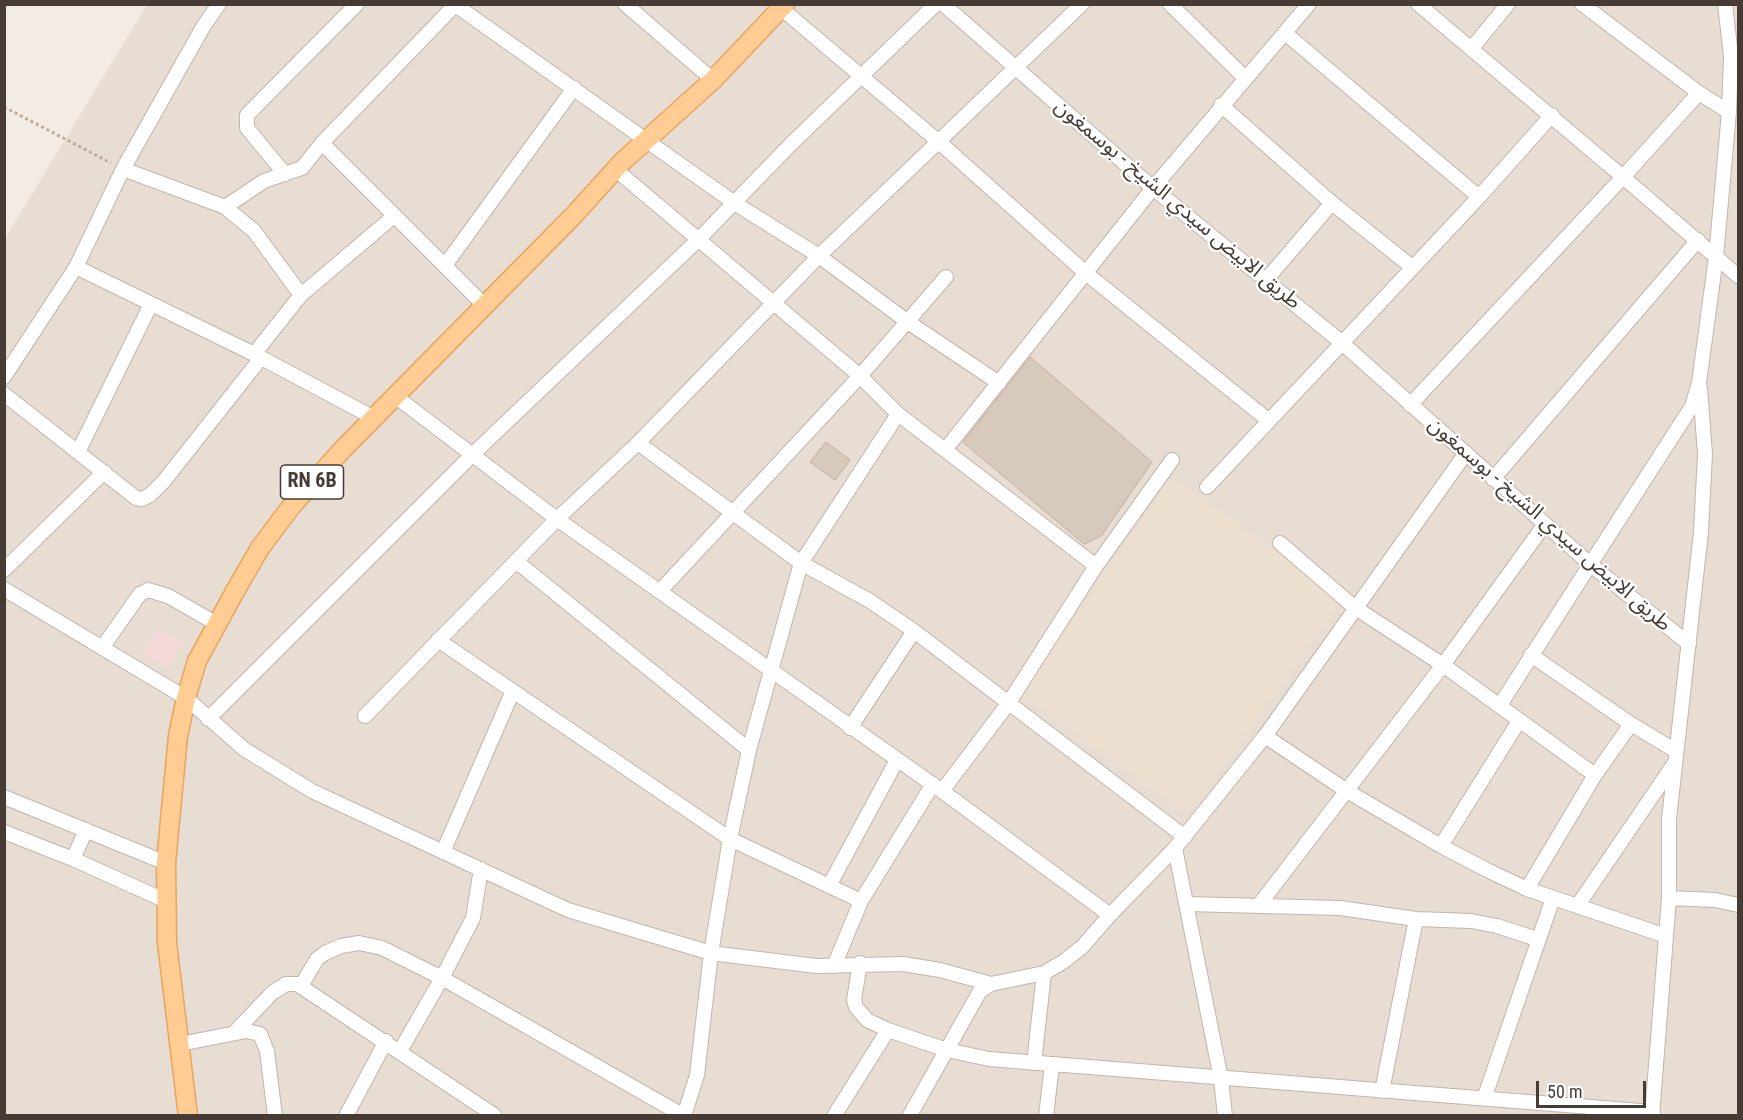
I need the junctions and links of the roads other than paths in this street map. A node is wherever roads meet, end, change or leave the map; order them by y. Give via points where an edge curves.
1 (219, 4) edge
2 (357, 4) edge
3 (625, 4) edge
4 (936, 4) edge
5 (943, 4) edge
6 (1082, 4) edge
7 (1170, 4) edge
8 (1309, 4) edge
9 (1418, 4) edge
10 (1508, 4) edge
11 (1582, 4) edge
12 (1725, 4) edge
13 (455, 5) edge
14 (781, 6) edge
15 (1285, 33) junction
16 (1472, 48) junction
17 (1018, 68) junction
18 (861, 76) junction
19 (1245, 78) junction
20 (713, 80) junction
21 (574, 88) junction
22 (1699, 93) junction
23 (1221, 105) junction
24 (1729, 112) junction
25 (1552, 115) junction
26 (646, 138) junction
27 (939, 142) junction
28 (322, 143) junction
29 (615, 169) junction
30 (123, 170) junction
31 (285, 174) junction
32 (1623, 177) junction
33 (1153, 188) junction
34 (1479, 197) junction
35 (1332, 202) junction
36 (736, 204) junction
37 (225, 207) junction
38 (394, 216) junction
39 (699, 239) junction
40 (1698, 240) junction
41 (819, 256) junction
42 (1716, 257) junction
43 (446, 264) junction
44 (76, 267) junction
45 (1412, 267) junction
46 (1087, 274) junction
47 (1738, 276) edge
48 (946, 277) dead end
49 (1265, 281) junction
50 (302, 295) junction
51 (773, 303) junction
52 (151, 304) junction
53 (484, 305) junction
54 (908, 322) junction
55 (1341, 342) junction
56 (257, 356) junction
57 (860, 376) junction
58 (4, 377) edge
59 (999, 383) junction
60 (1699, 383) junction
61 (4, 394) edge
62 (395, 396) junction
63 (1410, 405) junction
64 (898, 414) junction
65 (374, 418) junction
66 (1268, 420) junction
67 (638, 443) junction
68 (945, 450) junction
69 (78, 452) junction
70 (1466, 453) junction
71 (472, 455) junction
72 (1172, 460) dead end
73 (104, 472) junction
74 (1493, 479) junction
75 (1207, 487) dead end
76 (735, 512) junction
77 (557, 519) junction
78 (1545, 524) junction
79 (1280, 543) dead end
80 (517, 562) junction
81 (801, 563) junction
82 (1591, 565) junction
83 (1096, 566) junction
84 (4, 570) edge
85 (4, 589) edge
86 (660, 591) junction
87 (1354, 607) junction
88 (217, 624) junction
89 (914, 631) junction
90 (438, 640) junction
91 (1689, 644) junction
92 (102, 648) junction
93 (1531, 656) junction
94 (1443, 665) junction
95 (770, 670) junction
96 (512, 693) junction
97 (186, 698) junction
98 (1008, 704) junction
99 (1500, 705) junction
100 (364, 716) dead end
101 (208, 719) junction
102 (1519, 721) junction
103 (1631, 724) junction
104 (850, 728) junction
105 (1264, 736) junction
106 (749, 750) junction
107 (1676, 757) junction
108 (897, 760) junction
109 (1595, 775) junction
110 (938, 788) junction
111 (4, 789) edge
112 (1347, 790) junction
113 (10, 800) edge
114 (86, 830) junction
115 (4, 832) edge
116 (1185, 837) junction
117 (730, 839) junction
118 (1441, 846) junction
119 (1175, 849) junction
120 (443, 852) junction
121 (73, 859) junction
122 (166, 862) junction
123 (481, 870) junction
124 (828, 886) junction
125 (1527, 889) junction
126 (1553, 898) junction
127 (1669, 898) junction
128 (164, 900) junction
129 (861, 901) junction
130 (1186, 904) junction
131 (1259, 905) junction
132 (1578, 905) junction
133 (1738, 905) edge
134 (1110, 915) junction
135 (1416, 919) junction
136 (1666, 936) junction
137 (1537, 939) junction
138 (711, 953) junction
139 (860, 963) junction
140 (834, 966) junction
141 (1044, 973) junction
142 (442, 978) junction
143 (991, 984) junction
144 (301, 986) junction
145 (888, 1030) junction
146 (234, 1033) junction
147 (386, 1041) junction
148 (180, 1044) junction
149 (947, 1050) junction
150 (400, 1051) junction
151 (1034, 1063) junction
152 (1052, 1065) junction
153 (1221, 1079) junction
154 (1382, 1091) junction
155 (1484, 1099) junction
156 (1653, 1114) edge
157 (494, 1115) edge
158 (684, 1115) edge
159 (188, 1116) edge
160 (275, 1116) edge
161 (346, 1116) edge
162 (834, 1116) edge
163 (910, 1116) edge
164 (1046, 1116) edge
165 (1225, 1116) edge

1 - 30 street
2 - 31 street via 247,115 247,128
3 - 20 street
4 - 18 street
5 - 17 street, طريق الابيض سيدي الشيخ - بوسمغون
6 - 17 street
7 - 19 street
8 - 15 street
9 - 16 street
10 - 16 street
11 - 22 street
12 - 24 street via 1731,56
13 - 21 street
13 - 28 street
14 - 18 street
14 - 20 main road, RN 6B
15 - 19 street
15 - 34 street
16 - 25 street
17 - 27 street
17 - 33 street, طريق الابيض سيدي الشيخ - بوسمغون
18 - 27 street
18 - 36 street
19 - 23 street
20 - 26 main road, RN 6B
21 - 26 street
21 - 43 street
22 - 24 street
22 - 32 street, طريق الابيض سيدي الشيخ - بوسمغون
23 - 33 street
23 - 35 street
24 - 42 street
25 - 32 street
25 - 34 street
26 - 29 main road, RN 6B
26 - 36 street
27 - 41 street
27 - 46 street
28 - 31 street via 302,168
28 - 38 street
29 - 39 street
29 - 53 main road, RN 6B
30 - 37 street
30 - 44 street
31 - 37 street via 252,187
32 - 40 street
32 - 63 street, طريق الابيض سيدي الشيخ - بوسمغون
33 - 46 street
33 - 49 street, طريق الابيض سيدي الشيخ - بوسمغون
34 - 45 street
35 - 45 street
35 - 49 street
36 - 39 street
36 - 41 street
37 - 50 street via 254,231
38 - 43 street
38 - 50 street
39 - 51 street
39 - 71 street
40 - 42 street
40 - 74 street
41 - 51 street
41 - 54 street
42 - 47 street
42 - 60 street
43 - 53 street
44 - 52 street
44 - 58 street
45 - 55 street
46 - 59 street
46 - 66 street
48 - 54 street
49 - 55 street, طريق الابيض سيدي الشيخ - بوسمغون
50 - 56 street
51 - 57 street
51 - 67 street
52 - 56 street
52 - 69 street
53 - 62 main road, RN 6B
54 - 57 street
54 - 59 street
55 - 63 street, طريق الابيض سيدي الشيخ - بوسمغون
55 - 66 street
56 - 65 street
56 - 73 street via 150,495 136,498
57 - 64 street
57 - 76 street
59 - 68 street
60 - 82 street via 1683,422
60 - 91 street via 1705,454
61 - 69 street
62 - 65 main road, RN 6B
62 - 71 street
63 - 70 street, طريق الابيض سيدي الشيخ - بوسمغون
64 - 68 street
64 - 81 street
65 - 88 main road, RN 6B via 284,516 260,548
66 - 75 street
67 - 76 street
67 - 77 street
68 - 83 street
69 - 73 street
70 - 74 street, طريق الابيض سيدي الشيخ - بوسمغون
70 - 87 street
71 - 77 street
71 - 101 street
72 - 83 street
73 - 84 street
74 - 78 street, طريق الابيض سيدي الشيخ - بوسمغون
76 - 81 street
76 - 86 street
77 - 80 street
77 - 86 street
78 - 82 street, طريق الابيض سيدي الشيخ - بوسمغون
78 - 94 street
79 - 87 street
80 - 90 street
80 - 106 street
81 - 89 street via 870,601
81 - 95 street
82 - 91 street, طريق الابيض سيدي الشيخ - بوسمغون
82 - 93 street
83 - 98 street
85 - 92 street
86 - 95 street
87 - 94 street
87 - 105 street
88 - 92 street via 168,596 148,590 140,594
88 - 97 main road, RN 6B via 197,661
89 - 98 street
89 - 104 street
90 - 96 street
90 - 100 street
91 - 107 street
92 - 97 street
93 - 99 street
93 - 103 street
94 - 99 street
94 - 112 street
95 - 104 street
95 - 106 street
96 - 117 street
96 - 120 street
97 - 101 street
97 - 122 main road, RN 6B via 178,736
98 - 110 street
98 - 116 street
99 - 102 street
101 - 120 street via 244,749 312,791
102 - 109 street
102 - 118 street
103 - 107 street
103 - 109 street
104 - 108 street
105 - 112 street
105 - 116 street
106 - 117 street
107 - 127 street via 1669,819
107 - 132 street
108 - 110 street
108 - 124 street
109 - 125 street
110 - 129 street
110 - 134 street
111 - 113 street
112 - 118 street
112 - 131 street
113 - 114 street
114 - 121 street
114 - 122 street
115 - 121 street
116 - 119 street
117 - 124 street
117 - 138 street
118 - 125 street
119 - 130 street
119 - 134 street
120 - 123 street
121 - 128 street
122 - 128 main road, RN 6B
123 - 138 street via 568,910
123 - 142 street via 473,918
124 - 129 street
125 - 126 street
126 - 132 street
126 - 137 street
127 - 133 street
127 - 136 street
128 - 148 main road, RN 6B
129 - 140 street
130 - 131 street
130 - 153 street
131 - 135 street via 1340,908
132 - 136 street
134 - 141 street via 1082,947
135 - 137 street via 1487,923
135 - 154 street
136 - 156 street
137 - 155 street
138 - 140 street
138 - 158 street via 697,1075
139 - 140 street
139 - 143 street via 920,966
139 - 145 street via 856,1007 867,1020
141 - 143 street
141 - 151 street
142 - 144 street via 382,948 359,943 321,956
142 - 150 street
142 - 158 street
143 - 149 street via 977,995
144 - 146 street via 290,983 276,989
144 - 147 street
145 - 149 street
145 - 162 street
146 - 148 street
146 - 160 street via 252,1031 262,1037
147 - 150 street
147 - 161 street
148 - 159 main road, RN 6B
149 - 151 street
149 - 163 street
150 - 157 street
151 - 152 street
152 - 153 street
152 - 164 street
153 - 154 street
153 - 165 street
154 - 155 street
155 - 156 street

